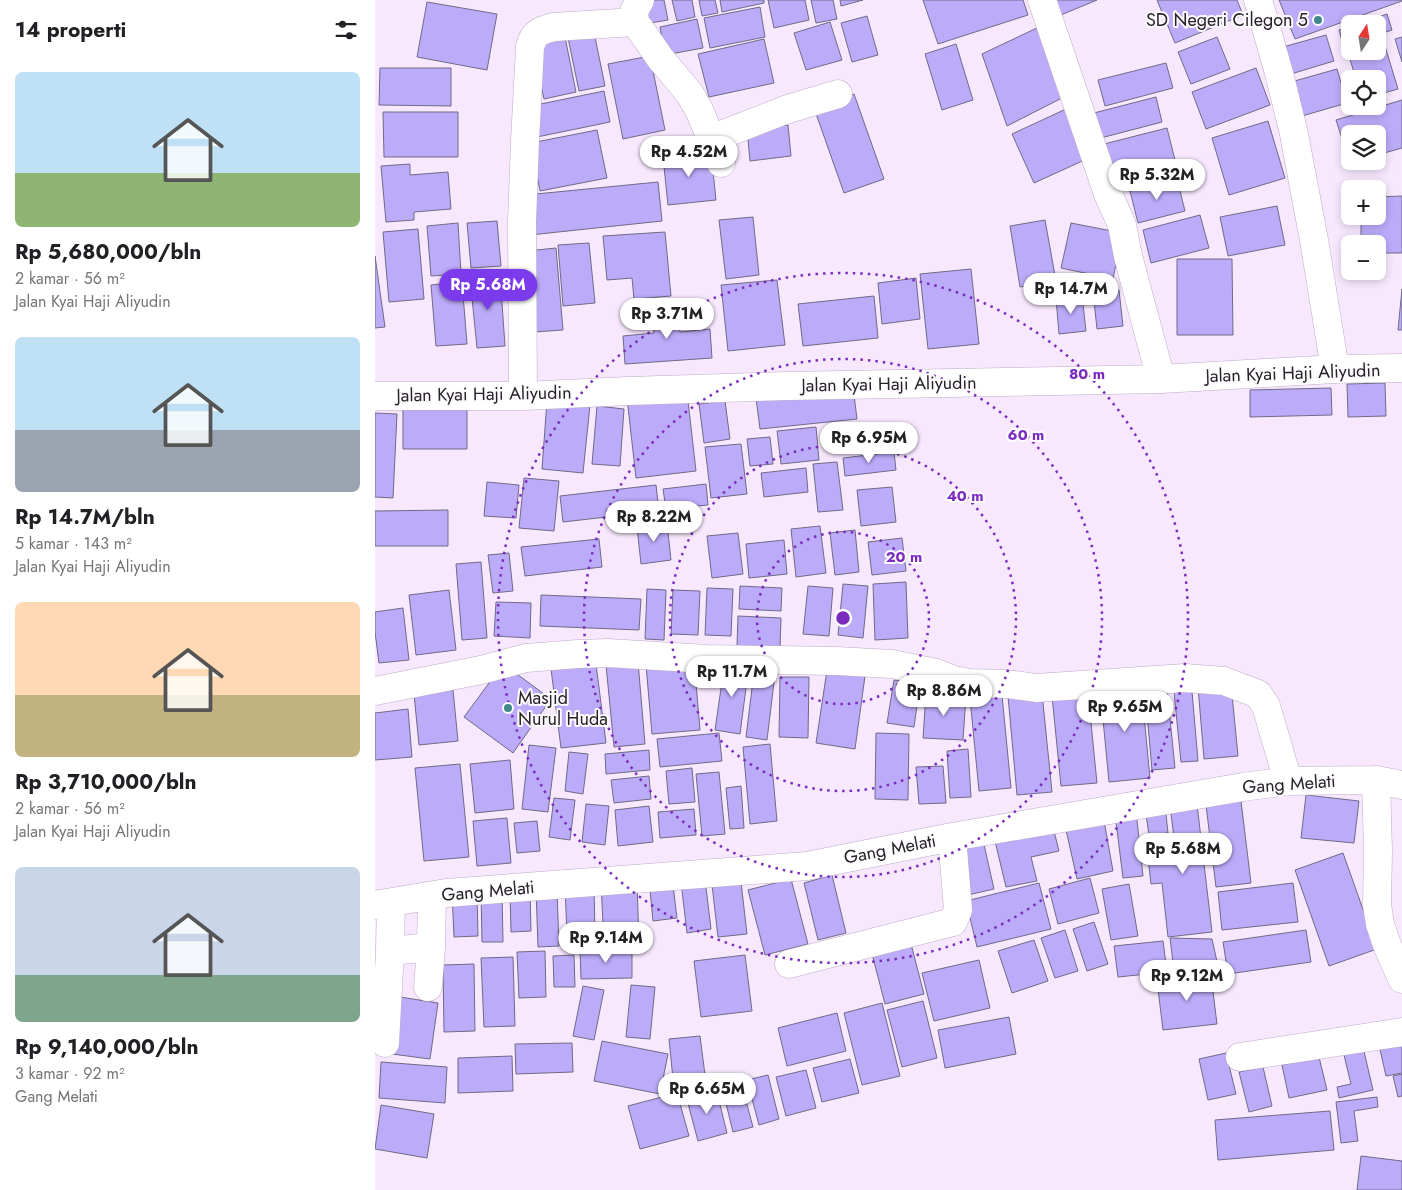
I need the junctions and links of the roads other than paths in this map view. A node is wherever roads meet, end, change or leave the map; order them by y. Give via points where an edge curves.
1 (1042, 0) edge
2 (1258, 0) edge
3 (638, 11) edge
4 (839, 94) dead end
5 (1402, 368) edge
6 (1335, 369) junction
7 (1161, 379) junction
8 (375, 396) edge
9 (523, 396) junction
10 (375, 691) edge
11 (1288, 781) junction
12 (1389, 783) edge
13 (952, 837) junction
14 (432, 896) junction
15 (383, 904) edge
16 (431, 947) junction
17 (391, 951) junction
18 (789, 964) dead end
19 (1402, 979) edge
20 (428, 987) dead end
21 (1402, 1032) edge
22 (385, 1043) dead end
23 (1240, 1057) dead end

1 - 7 street via 1108,194 1122,225
2 - 6 street via 1294,134
3 - 4 street via 660,58 690,94 716,151 785,110
3 - 9 street via 544,29 531,39 523,204
5 - 6 street, Jalan Kyai Haji Aliyudin
6 - 7 street, Jalan Kyai Haji Aliyudin
7 - 9 street, Jalan Kyai Haji Aliyudin
8 - 9 street, Jalan Kyai Haji Aliyudin
10 - 11 street via 526,658 608,653 892,664 969,683 1036,688 1185,678 1224,681 1258,694 1266,706
11 - 12 street, Gang Melati
11 - 13 street, Gang Melati
12 - 19 street via 1378,852 1377,906 1387,945
13 - 14 street, Gang Melati via 807,866
13 - 18 street via 958,910 953,922
14 - 15 street, Gang Melati
14 - 16 street
15 - 17 street
16 - 17 street
16 - 20 street
17 - 22 street
21 - 23 street

